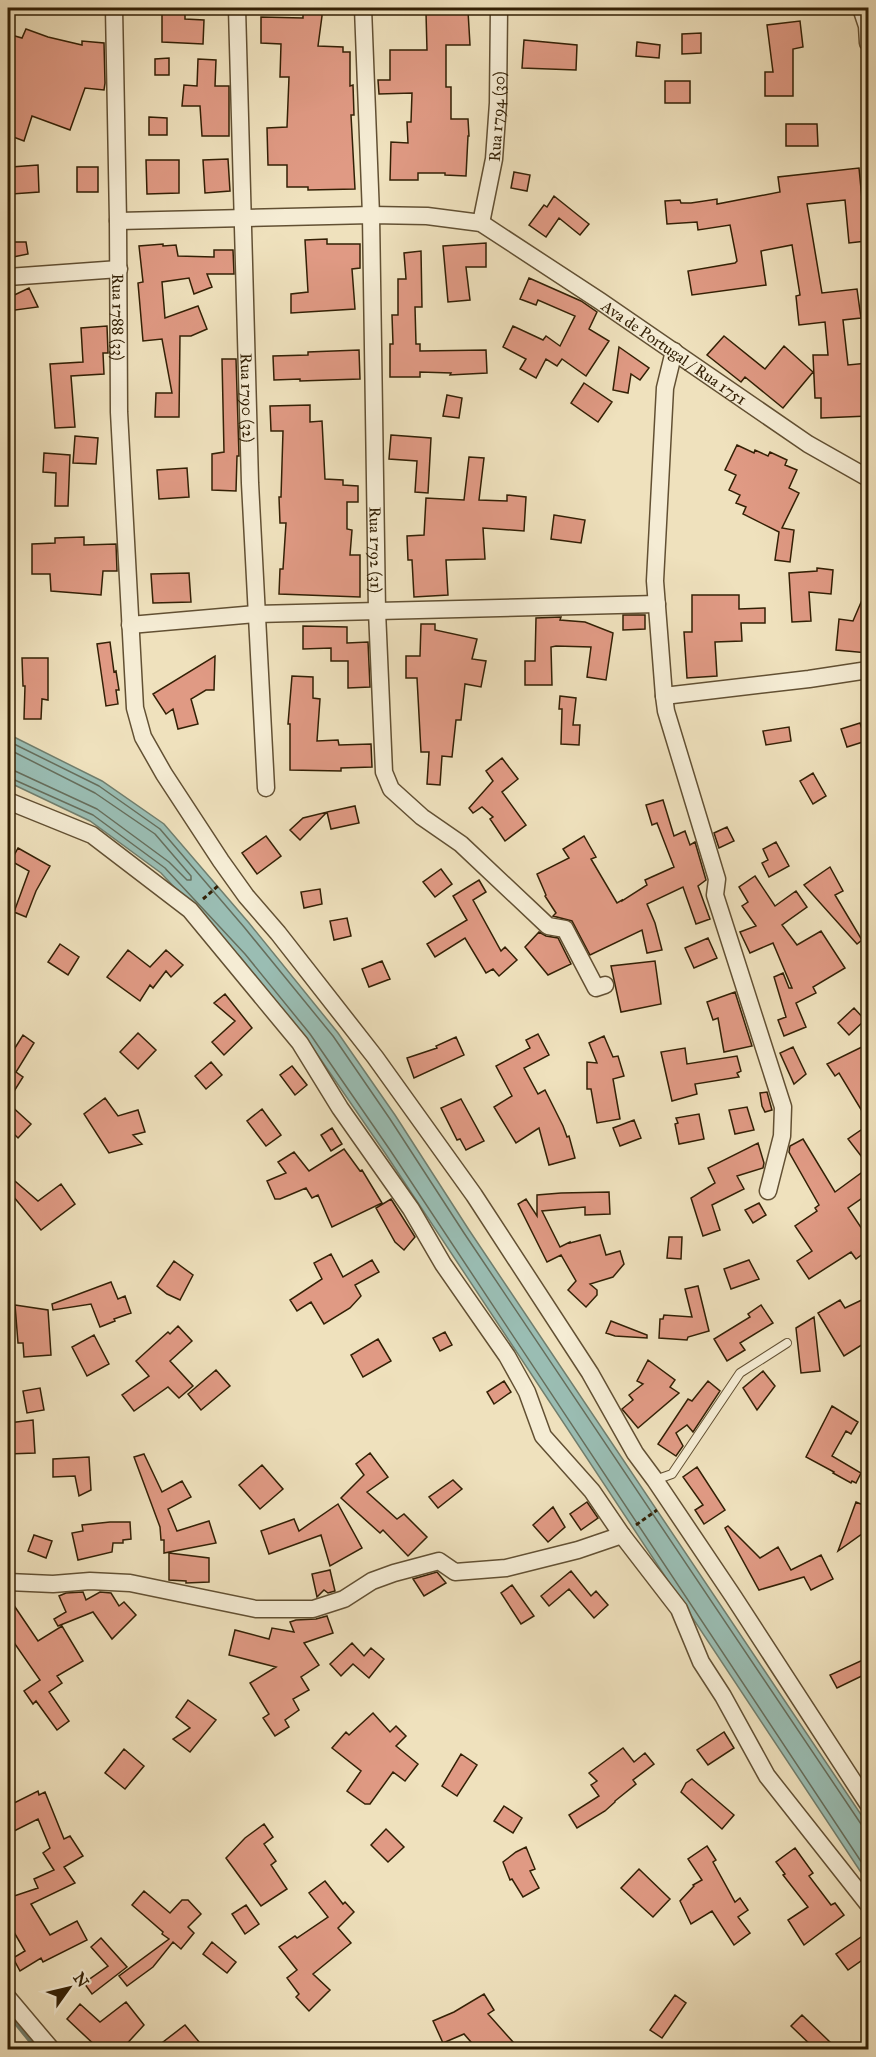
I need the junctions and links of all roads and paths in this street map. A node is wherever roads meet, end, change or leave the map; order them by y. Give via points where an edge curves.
1 (114, 8) edge
2 (237, 8) edge
3 (363, 8) edge
4 (499, 8) edge
5 (861, 8) edge
6 (868, 43) edge
7 (371, 215) junction
8 (242, 217) junction
9 (118, 221) junction
10 (481, 223) junction
11 (119, 269) junction
12 (8, 277) edge
13 (674, 351) junction
14 (868, 478) edge
15 (657, 604) junction
16 (377, 611) junction
17 (256, 614) junction
18 (130, 625) junction
19 (868, 670) edge
20 (664, 696) junction
21 (266, 788) dead end
22 (8, 801) edge
23 (231, 875) junction
24 (190, 910) junction
25 (605, 985) dead end
26 (768, 1191) dead end
27 (787, 1343) dead end
28 (655, 1480) junction
29 (668, 1502) junction
30 (622, 1535) junction
31 (8, 1582) edge
32 (868, 1804) edge
33 (868, 1904) edge
34 (8, 1998) edge
35 (51, 2049) edge

1 - 9 street, Rua 1788 (33)
2 - 8 street, Rua 1790 (32)
3 - 7 street, Rua 1792 (31)
4 - 10 street, Rua 1794 (30) via 494,159
5 - 6 street
7 - 8 street
7 - 10 street via 427,216
7 - 16 street, Rua 1792 (31)
8 - 9 street
8 - 17 street, Rua 1790 (32)
9 - 11 street, Rua 1788 (33)
10 - 13 street, Ava de Portugal / Rua 1751
11 - 12 street
11 - 18 street, Rua 1788 (33) via 119,412
13 - 14 street, Ava de Portugal / Rua 1751 via 808,444
13 - 15 street via 665,388
15 - 16 street
15 - 20 street
16 - 17 street
16 - 25 street, Rua 1792 (31) via 384,772 391,789 461,844 548,926 564,929 596,988
17 - 18 street
17 - 21 street, Rua 1790 (32)
18 - 23 street, Rua 1788 (33) via 135,708 143,737
19 - 20 street
20 - 26 street via 717,879 715,895 783,1107 782,1136
22 - 24 street via 92,835
23 - 24 path
23 - 28 street, Rua 1788 (33) via 375,1057 474,1196
24 - 30 street via 300,1043 507,1356 527,1392 543,1436 592,1491
27 - 28 lane via 740,1373 672,1474
28 - 29 street, Rua 1788 (33)
29 - 30 path
29 - 32 street, Rua 1788 (33)
30 - 31 street via 506,1568 455,1572 439,1561 372,1581 344,1599 313,1609 256,1609 130,1582
30 - 33 street via 679,1609 701,1662 767,1776
34 - 35 street

